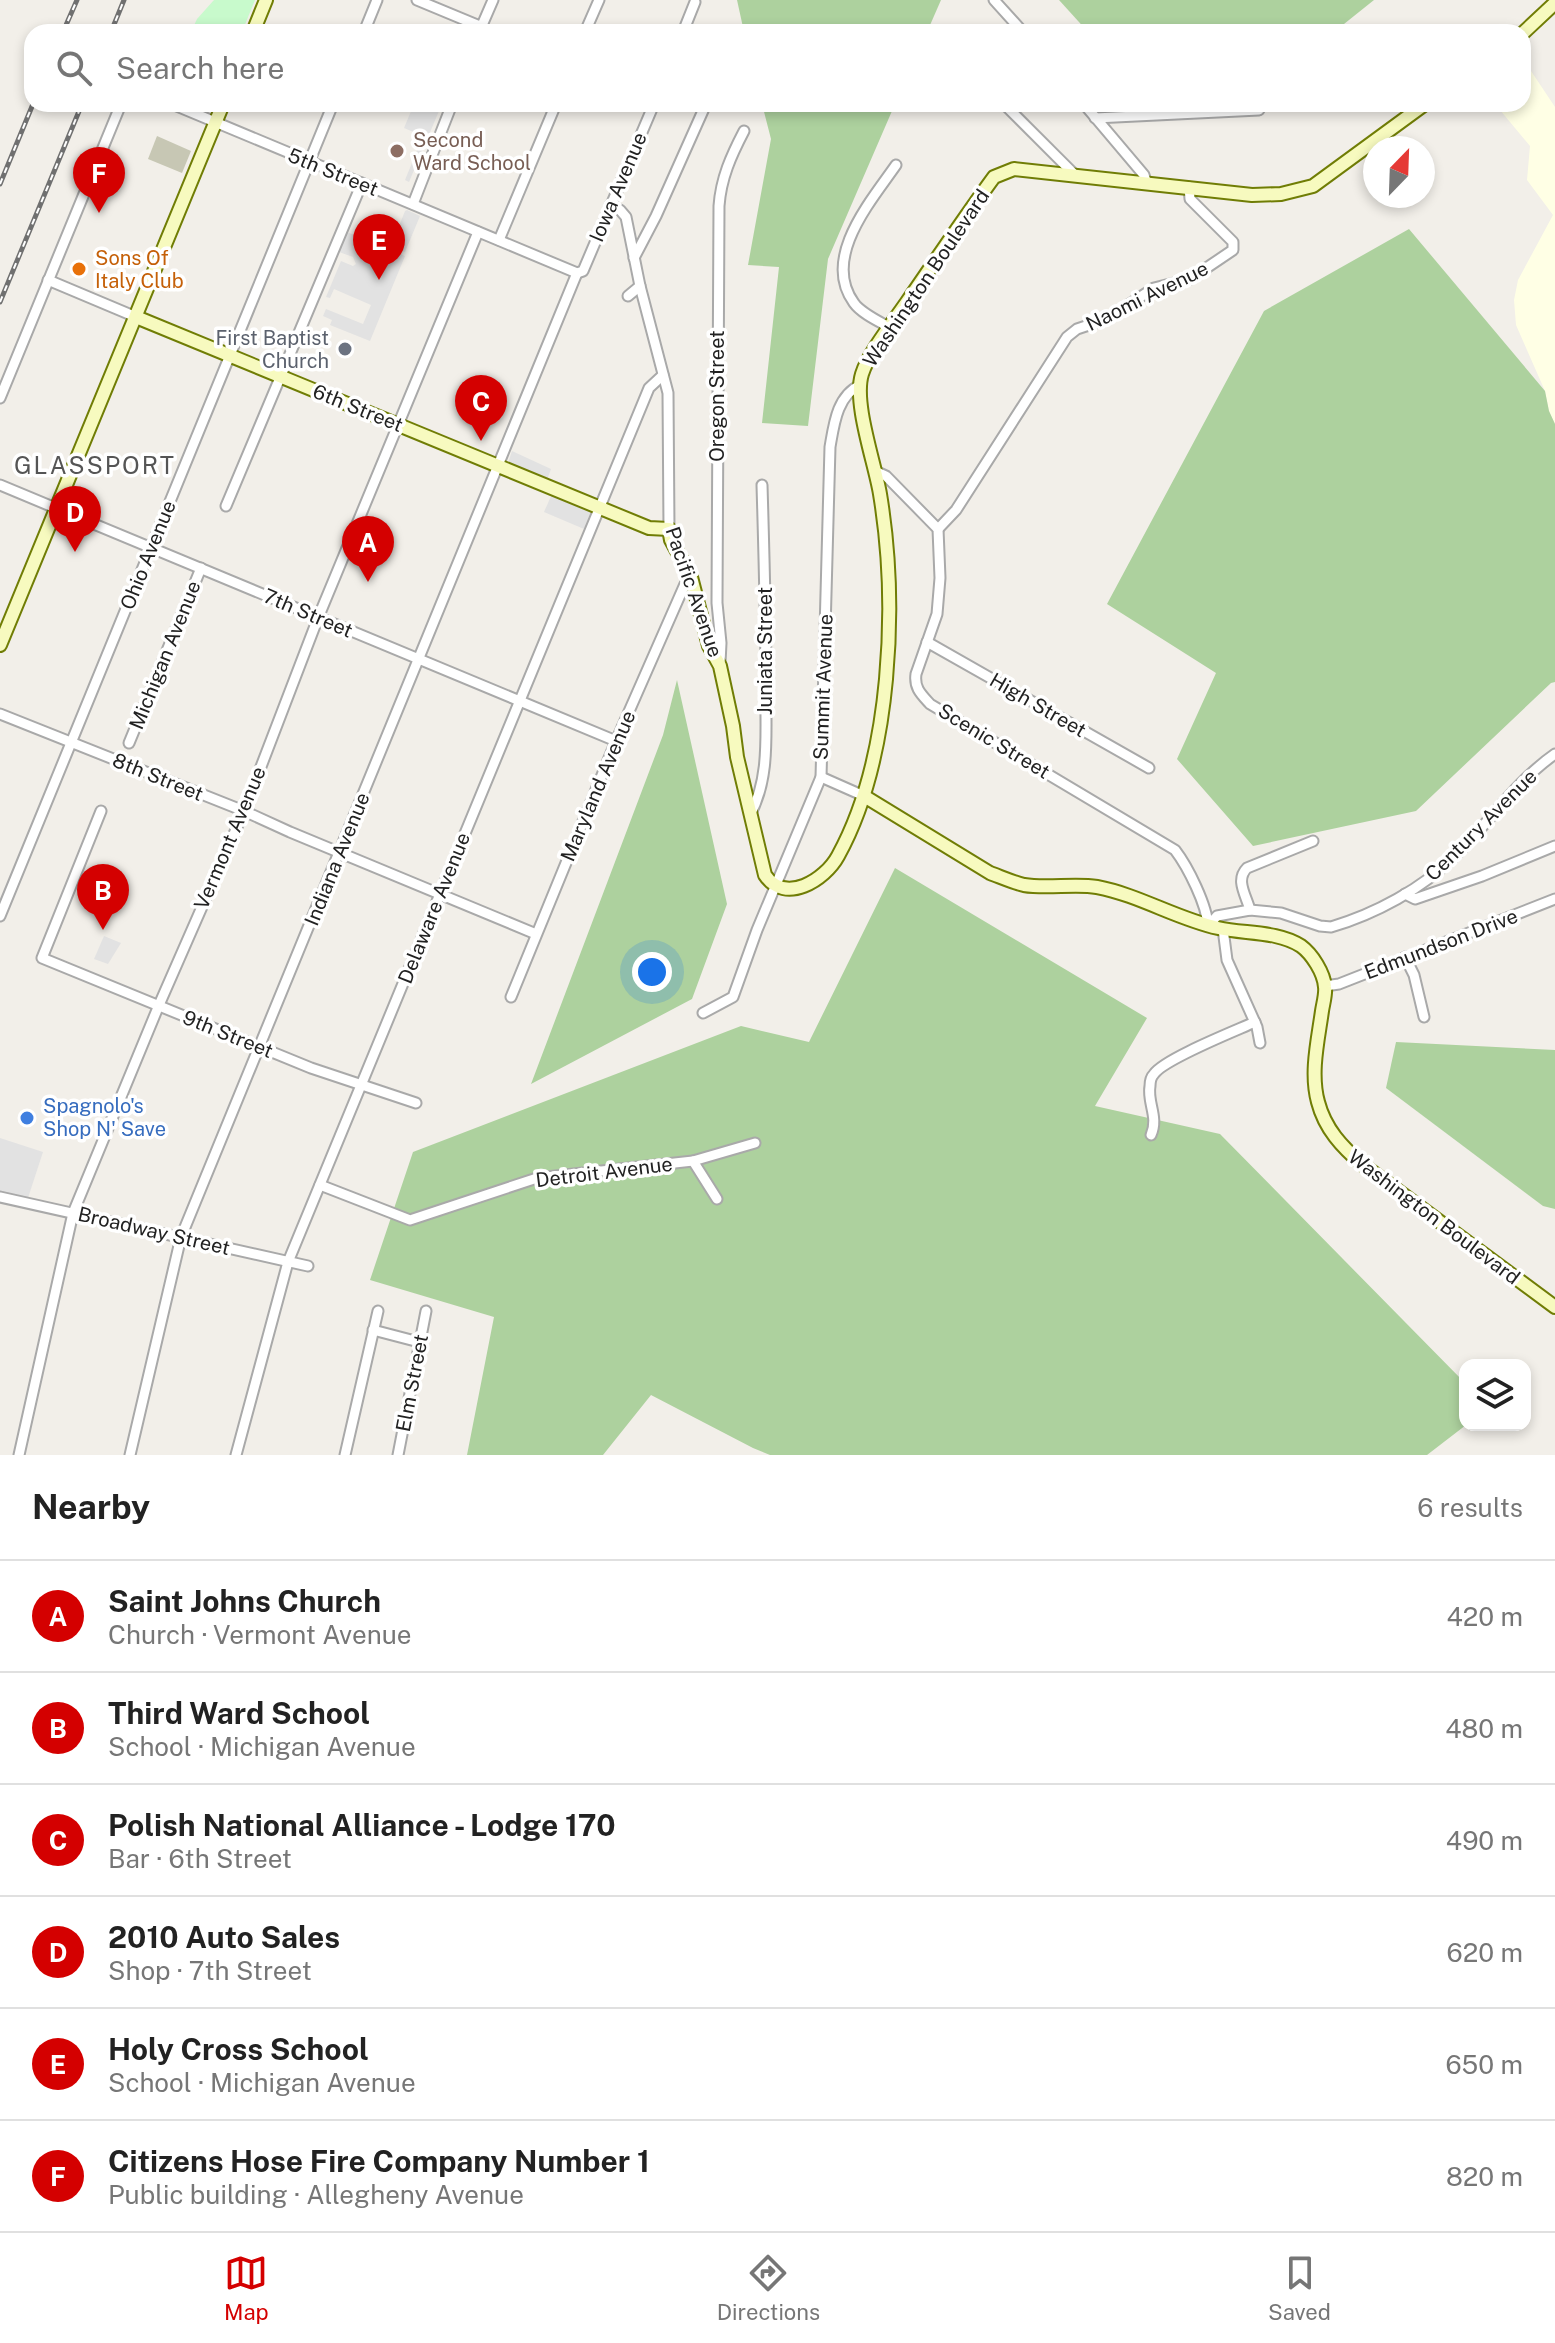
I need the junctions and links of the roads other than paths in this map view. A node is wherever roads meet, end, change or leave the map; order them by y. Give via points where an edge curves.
1 (266, 0) edge
2 (377, 0) edge
3 (417, 0) edge
4 (493, 0) edge
5 (599, 0) edge
6 (994, 0) edge
7 (695, 2) edge
8 (1555, 5) edge
9 (256, 24) edge
10 (367, 24) edge
11 (470, 24) edge
12 (483, 24) edge
13 (588, 24) edge
14 (686, 24) edge
15 (1016, 24) edge
16 (1531, 26) edge
17 (118, 112) edge
18 (192, 112) edge
19 (220, 112) edge
20 (330, 112) edge
21 (449, 112) edge
22 (553, 112) edge
23 (651, 112) edge
24 (702, 112) edge
25 (1012, 112) edge
26 (1090, 112) edge
27 (1218, 112) edge
28 (1414, 112) edge
29 (1095, 118) junction
30 (216, 122) junction
31 (744, 131) dead end
32 (309, 162) junction
33 (896, 165) dead end
34 (1074, 174) junction
35 (362, 183) junction
36 (1147, 184) junction
37 (1189, 187) junction
38 (413, 204) junction
39 (610, 205) junction
40 (478, 232) junction
41 (499, 240) junction
42 (634, 258) junction
43 (580, 272) junction
44 (48, 280) junction
45 (640, 286) junction
46 (628, 296) dead end
47 (136, 317) junction
48 (889, 327) junction
49 (231, 356) junction
50 (663, 375) junction
51 (281, 377) junction
52 (860, 385) junction
53 (0, 398) edge
54 (400, 424) junction
55 (498, 466) junction
56 (875, 471) junction
57 (0, 485) edge
58 (762, 485) dead end
59 (226, 506) dead end
60 (598, 507) junction
61 (55, 508) junction
62 (669, 529) junction
63 (938, 529) junction
64 (151, 548) junction
65 (201, 568) junction
66 (691, 577) junction
67 (318, 618) junction
68 (927, 642) junction
69 (0, 645) edge
70 (419, 660) junction
71 (720, 666) junction
72 (518, 701) junction
73 (0, 714) edge
74 (616, 741) junction
75 (71, 742) junction
76 (129, 743) dead end
77 (1555, 754) edge
78 (1149, 768) dead end
79 (821, 777) junction
80 (864, 796) junction
81 (101, 811) dead end
82 (244, 811) junction
83 (750, 815) junction
84 (1313, 841) dead end
85 (1555, 846) edge
86 (340, 853) junction
87 (777, 888) junction
88 (440, 894) junction
89 (1405, 894) junction
90 (1555, 899) edge
91 (1250, 910) junction
92 (0, 916) edge
93 (1208, 926) junction
94 (1223, 929) junction
95 (536, 934) junction
96 (1405, 957) junction
97 (1325, 986) junction
98 (511, 997) dead end
99 (159, 1005) junction
100 (703, 1013) dead end
101 (1424, 1017) dead end
102 (1255, 1022) junction
103 (1260, 1043) dead end
104 (260, 1046) junction
105 (359, 1086) junction
106 (416, 1103) dead end
107 (1151, 1135) dead end
108 (755, 1143) dead end
109 (693, 1161) junction
110 (320, 1185) junction
111 (0, 1197) edge
112 (717, 1199) dead end
113 (73, 1213) junction
114 (181, 1237) junction
115 (288, 1262) junction
116 (308, 1266) dead end
117 (1555, 1307) edge
118 (378, 1311) dead end
119 (426, 1311) dead end
120 (373, 1330) junction
121 (419, 1342) junction
122 (19, 1455) edge
123 (130, 1455) edge
124 (236, 1455) edge
125 (345, 1455) edge
126 (398, 1455) edge

1 - 9 street
2 - 10 street
3 - 11 street
4 - 12 street
5 - 13 street
6 - 15 street
7 - 14 street
8 - 16 street
17 - 44 street
18 - 30 street, 5th Street
19 - 30 street
20 - 32 street, Ohio Avenue
21 - 38 street
22 - 41 street
23 - 39 street, Iowa Avenue
24 - 42 street
25 - 34 street
26 - 29 street
27 - 29 street
28 - 37 street, Washington Boulevard via 1313,186 1252,195
29 - 36 street
30 - 32 street, 5th Street
30 - 47 street
31 - 71 street, Oregon Street via 726,169 719,206
32 - 35 street, 5th Street
32 - 49 street, Ohio Avenue
33 - 48 street via 855,226 842,262 855,306
34 - 36 street, Washington Boulevard
34 - 48 street, Washington Boulevard via 1014,169 994,177
35 - 38 street, 5th Street
35 - 51 street
36 - 37 street, Washington Boulevard
37 - 63 street, Naomi Avenue via 1190,199 1233,242 1233,250 1190,279 1154,288 1067,337 956,510
38 - 40 street, 5th Street
39 - 42 street, Pacific Avenue via 626,217
39 - 43 street, Iowa Avenue
40 - 41 street, 5th Street
40 - 54 street, Vermont Avenue
41 - 43 street, 5th Street
42 - 45 street, Pacific Avenue
43 - 55 street, Indiana Avenue
44 - 47 street, 6th Street
44 - 53 street
45 - 46 street
45 - 50 street, Pacific Avenue
47 - 49 street, 6th Street
47 - 61 street
48 - 52 street, Washington Boulevard
49 - 51 street, 6th Street
49 - 64 street, Ohio Avenue
50 - 60 street, Delaware Avenue via 649,388
50 - 62 street, Pacific Avenue via 668,393
51 - 54 street, 6th Street
51 - 59 street
52 - 56 street, Washington Boulevard
52 - 79 street, Summit Avenue via 843,400 830,447
54 - 55 street, 6th Street
54 - 67 street, Vermont Avenue
55 - 60 street, 6th Street
55 - 70 street, Indiana Avenue
56 - 63 street
56 - 80 street, Washington Boulevard via 887,557 887,664 883,714
57 - 61 street, 7th Street
58 - 83 street, Juniata Street via 766,735 762,780
60 - 62 street, 6th Street via 649,528
60 - 72 street, Delaware Avenue
61 - 64 street, 7th Street
61 - 69 street
62 - 66 street, Pacific Avenue
63 - 68 street, Scenic Street via 937,614
64 - 65 street, 7th Street
64 - 75 street, Ohio Avenue
65 - 67 street, 7th Street
65 - 76 street, Michigan Avenue
66 - 71 street, Pacific Avenue via 709,646
66 - 74 street, Maryland Avenue
67 - 70 street, 7th Street
67 - 82 street, Vermont Avenue
68 - 78 street, High Street
68 - 93 street, Scenic Street via 915,682 930,704 1175,850
70 - 72 street, 7th Street
70 - 86 street, Indiana Avenue
71 - 83 street, Pacific Avenue
72 - 74 street, 7th Street
72 - 88 street, Delaware Avenue
73 - 75 street, 8th Street
74 - 95 street, Maryland Avenue
75 - 82 street, 8th Street
75 - 92 street, Ohio Avenue
77 - 89 street, Century Avenue via 1440,870
79 - 80 street
79 - 87 street, Summit Avenue
80 - 87 street via 832,866 803,887
80 - 93 street via 1012,882 1096,887
81 - 99 street, 9th Street via 42,958
82 - 86 street, 8th Street
82 - 99 street, Vermont Avenue
83 - 87 street, Pacific Avenue via 765,875
84 - 91 street via 1242,873
85 - 89 street via 1415,899
86 - 88 street, 8th Street
86 - 104 street, Indiana Avenue
87 - 100 street, Summit Avenue via 733,997
88 - 95 street, 8th Street
88 - 105 street, Delaware Avenue
89 - 91 street via 1331,927
90 - 96 street, Edmundson Drive
91 - 93 street via 1217,916
93 - 94 street
94 - 97 street via 1293,942 1313,957
94 - 102 street via 1227,960
95 - 98 street, Maryland Avenue
96 - 97 street, Edmundson Drive
96 - 101 street
97 - 117 street, Washington Boulevard via 1315,1091 1324,1120 1342,1147
99 - 104 street, 9th Street
99 - 113 street, Vermont Avenue
102 - 103 street
102 - 107 street via 1153,1074
104 - 105 street, 9th Street
104 - 114 street, Indiana Avenue
105 - 106 street, 9th Street
105 - 110 street, Delaware Avenue
108 - 109 street, Detroit Avenue
109 - 110 street, Detroit Avenue via 537,1178 410,1220
109 - 112 street
110 - 115 street, Delaware Avenue
111 - 113 street, Broadway Street
113 - 114 street, Broadway Street
113 - 122 street, Vermont Avenue
114 - 115 street, Broadway Street
114 - 123 street, Indiana Avenue
115 - 116 street, Broadway Street
115 - 124 street, Delaware Avenue
118 - 120 street
119 - 121 street, Elm Street
120 - 121 street
120 - 125 street
121 - 126 street, Elm Street

